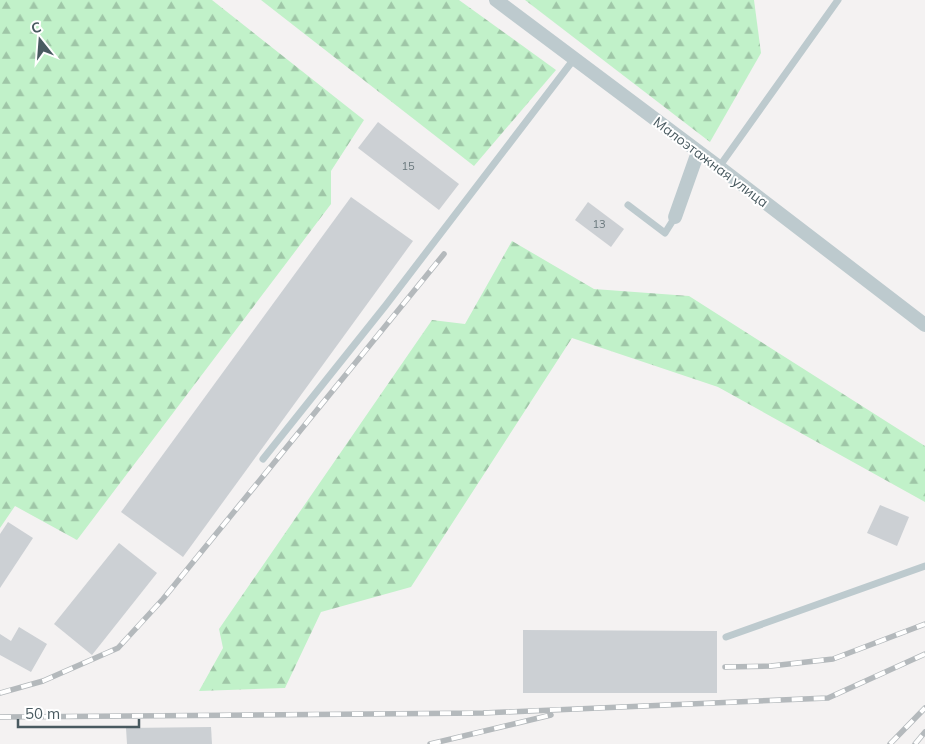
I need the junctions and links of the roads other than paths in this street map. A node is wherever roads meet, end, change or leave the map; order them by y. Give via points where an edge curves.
1 (496, 0) edge
2 (838, 0) edge
3 (574, 58) junction
4 (698, 152) junction
5 (719, 167) junction
6 (628, 205) dead end
7 (675, 217) joint
8 (925, 325) edge
9 (263, 459) dead end
10 (925, 566) edge
11 (726, 637) dead end

1 - 3 street, Малоэтажная улица
2 - 5 lane
3 - 4 street, Малоэтажная улица
3 - 9 lane via 386,305
4 - 5 street, Малоэтажная улица
4 - 7 street
5 - 8 street, Малоэтажная улица
6 - 7 lane via 665,233
10 - 11 lane

